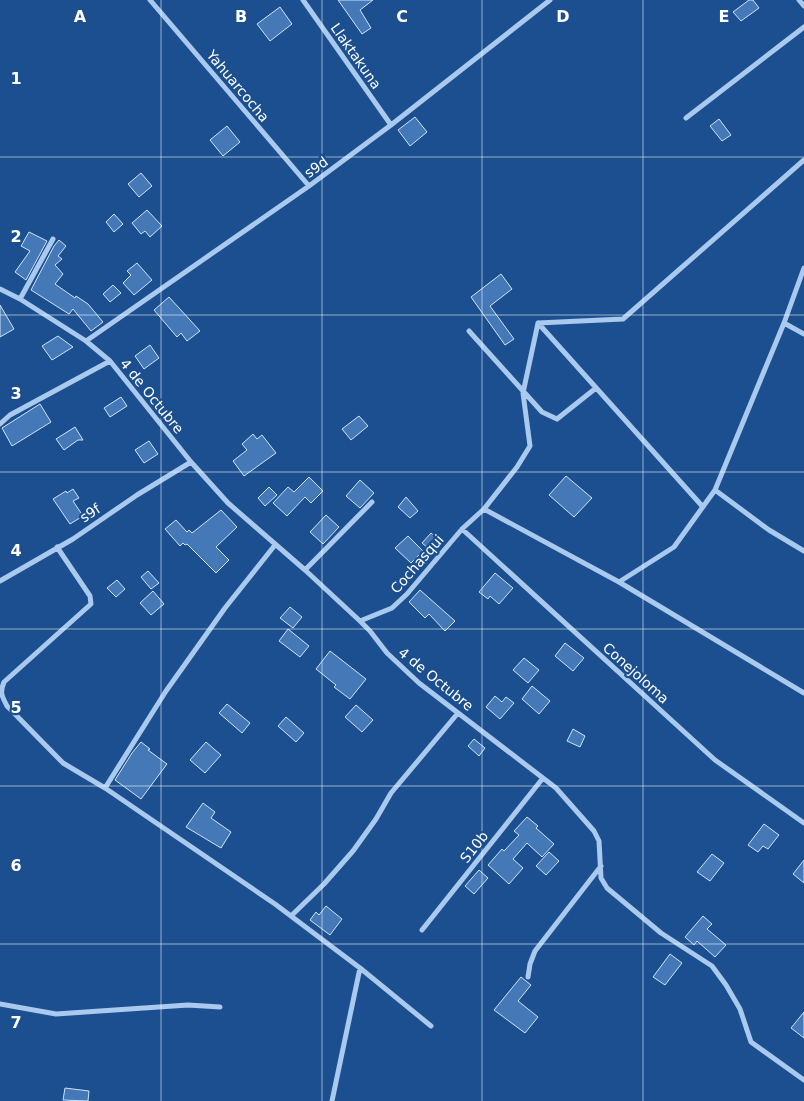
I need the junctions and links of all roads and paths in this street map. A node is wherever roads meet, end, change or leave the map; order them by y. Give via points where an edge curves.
1 (150, 0) edge
2 (303, 0) edge
3 (550, 0) edge
4 (799, 0) edge
5 (804, 6) edge
6 (804, 27) edge
7 (686, 118) dead end
8 (391, 125) junction
9 (804, 160) edge
10 (309, 186) junction
11 (53, 239) dead end
12 (804, 268) edge
13 (0, 289) edge
14 (20, 299) junction
15 (538, 323) junction
16 (784, 323) junction
17 (469, 331) dead end
18 (804, 334) edge
19 (86, 341) junction
20 (110, 361) junction
21 (596, 388) junction
22 (523, 393) junction
23 (0, 424) edge
24 (191, 462) junction
25 (715, 490) junction
26 (372, 502) dead end
27 (703, 506) junction
28 (484, 509) junction
29 (462, 530) junction
30 (275, 545) junction
31 (57, 547) junction
32 (804, 551) edge
33 (305, 570) junction
34 (0, 581) edge
35 (619, 582) junction
36 (360, 621) junction
37 (804, 693) edge
38 (458, 713) junction
39 (543, 778) junction
40 (105, 788) junction
41 (804, 823) edge
42 (600, 866) junction
43 (291, 916) junction
44 (422, 930) dead end
45 (360, 968) junction
46 (528, 977) dead end
47 (0, 1004) edge
48 (220, 1007) dead end
49 (431, 1026) dead end
50 (804, 1080) edge
51 (332, 1101) edge

1 - 10 street, Yahuarcocha
2 - 8 street, Llaktakuna
3 - 8 street, s9d
4 - 5 street
6 - 7 street
8 - 10 street, s9d
9 - 15 street via 623,320
10 - 19 street, s9d
11 - 14 street
12 - 16 street
13 - 14 street, 4 de Octubre
14 - 19 street, 4 de Octubre
15 - 21 street
15 - 22 street
16 - 18 street
16 - 25 street
17 - 22 street
19 - 20 street, 4 de Octubre
20 - 23 street via 10,415
20 - 24 street, 4 de Octubre
21 - 22 street via 557,419 542,412
21 - 27 street
22 - 28 street, Cochasqui via 530,446
24 - 30 street, 4 de Octubre via 228,503
24 - 31 street, s9f
25 - 27 street
25 - 32 street
26 - 33 street
27 - 35 street via 674,547
28 - 29 street, Cochasqui
28 - 35 street
29 - 36 street, Cochasqui via 392,608
29 - 41 street, Conejoloma via 715,760
30 - 33 street, 4 de Octubre
30 - 40 street via 166,691
31 - 34 street, s9f
31 - 40 street via 90,596 91,604 4,682 0,694 7,706 63,763
33 - 36 street, 4 de Octubre
35 - 37 street
36 - 38 street, 4 de Octubre via 387,654
38 - 39 street, 4 de Octubre
38 - 43 street via 391,793 353,851
39 - 42 street, 4 de Octubre via 594,831
39 - 44 street, S10b
40 - 43 street
42 - 46 street via 536,951
42 - 50 street, 4 de Octubre via 601,878 607,888 660,933 712,966 740,1008 751,1042
43 - 45 street
45 - 49 street
45 - 51 street
47 - 48 street via 56,1014 188,1005

